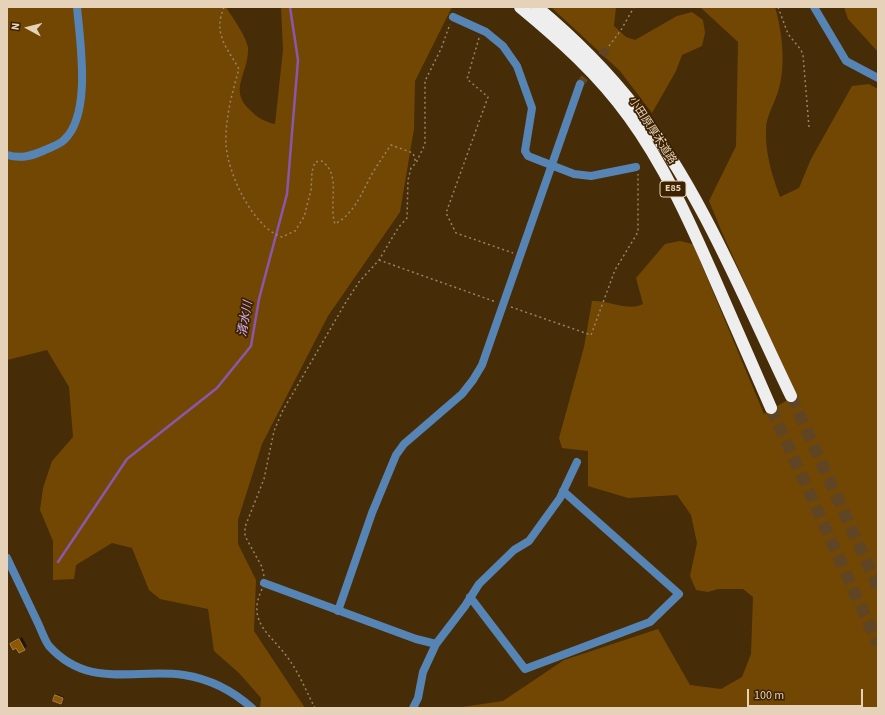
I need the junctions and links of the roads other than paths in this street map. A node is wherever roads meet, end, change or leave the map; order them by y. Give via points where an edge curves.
1 (77, 7) edge
2 (520, 7) edge
3 (536, 7) edge
4 (814, 7) edge
5 (453, 17) road end
6 (878, 78) edge
7 (580, 84) tunnel mouth
8 (7, 155) edge
9 (551, 166) junction
10 (636, 167) road end
11 (791, 396) tunnel mouth
12 (771, 408) tunnel mouth
13 (577, 462) dead end
14 (563, 492) junction
15 (7, 558) edge
16 (264, 583) road end
17 (470, 597) junction
18 (338, 610) junction
19 (436, 644) junction
20 (252, 708) edge
21 (413, 708) edge

1 - 8 street via 83,82 76,120 71,132 60,143 30,157 18,158
2 - 12 highway, 小田原厚木道路 / E85 via 571,51 602,83 647,142 679,201
3 - 11 highway, 小田原厚木道路 / E85 via 578,43 610,76 656,135 690,190 718,244
4 - 6 street via 846,61
5 - 9 street via 486,32 503,46 517,66 532,108 525,151 528,156
7 - 9 street
9 - 10 street via 574,174 591,176
9 - 18 street via 482,365 462,394 404,444 396,455 372,513
13 - 14 street
14 - 17 street via 529,541 514,550 479,584
14 - 17 street via 679,594 650,622 525,669
15 - 20 street via 48,644 72,666 105,674 184,675 200,678 214,682
16 - 18 street
17 - 19 street
18 - 19 street
19 - 21 street via 423,672 418,698

